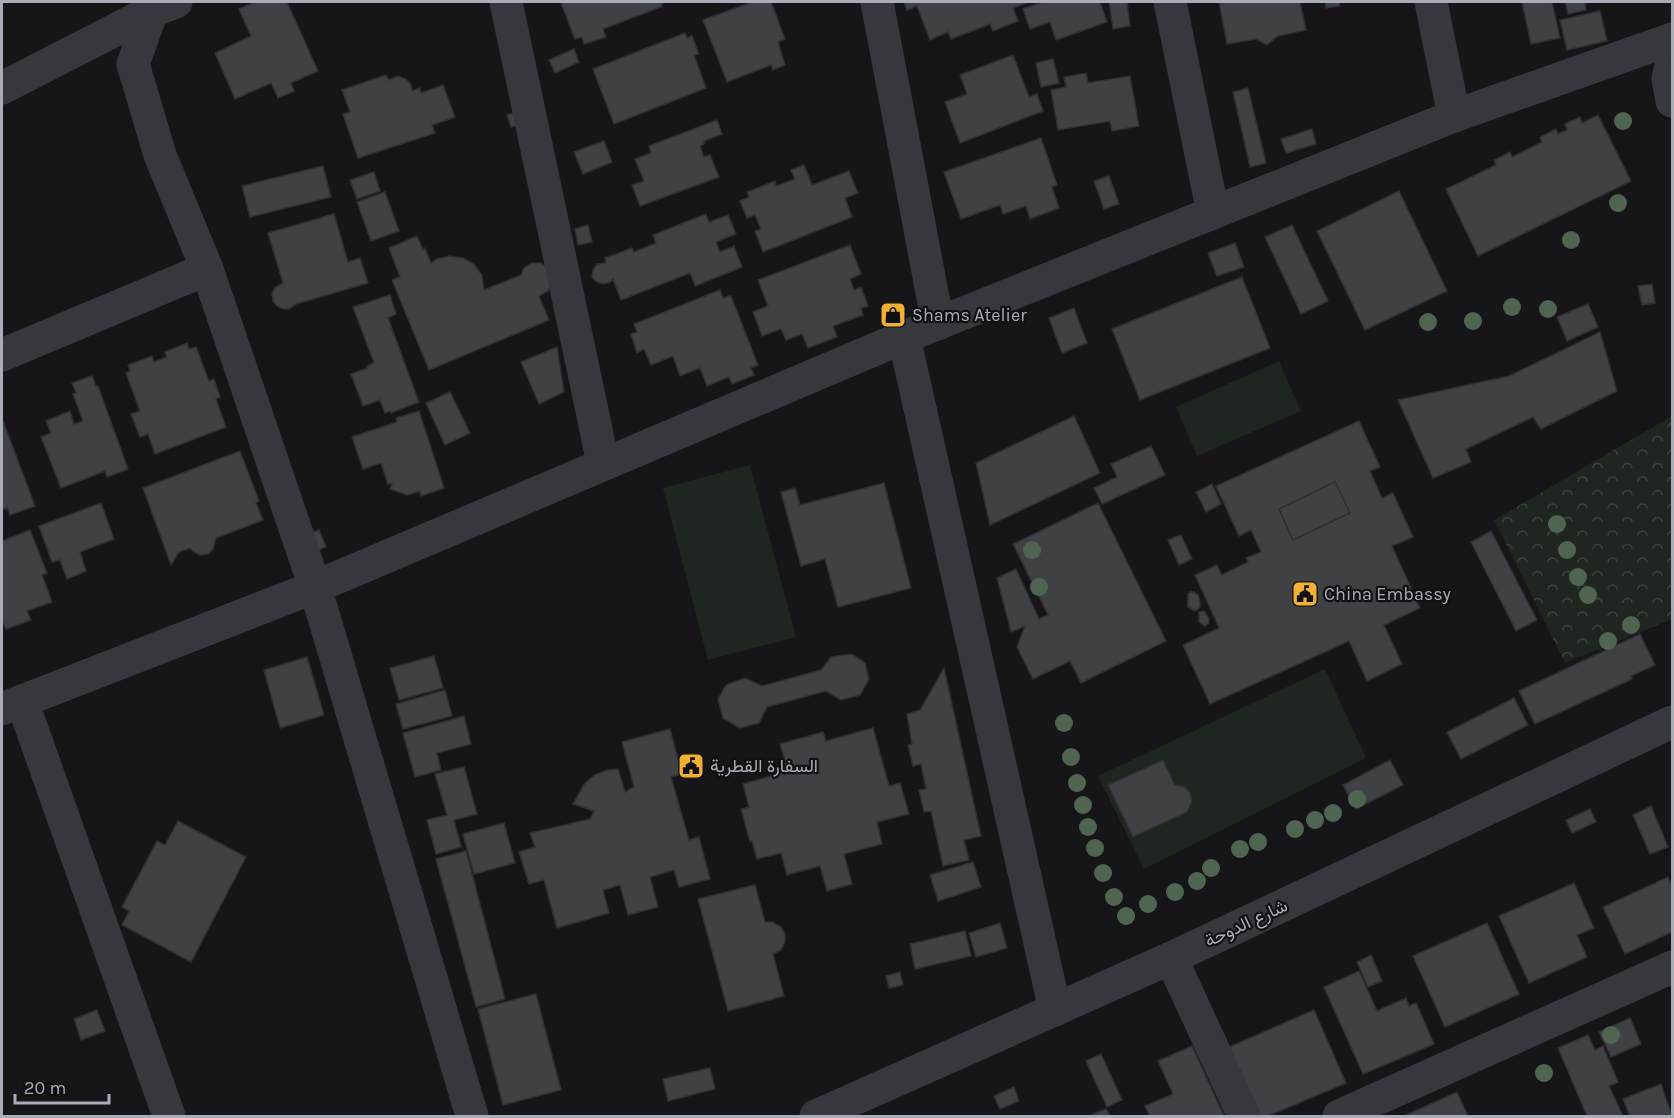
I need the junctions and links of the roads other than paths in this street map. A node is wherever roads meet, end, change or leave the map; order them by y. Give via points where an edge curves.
1 (506, 2) edge
2 (876, 2) edge
3 (1170, 2) edge
4 (1431, 2) edge
5 (164, 6) edge
6 (1672, 39) edge
7 (1672, 60) edge
8 (2, 88) edge
9 (1672, 101) edge
10 (1454, 116) junction
11 (1214, 213) junction
12 (207, 269) junction
13 (938, 324) junction
14 (904, 337) junction
15 (2, 356) edge
16 (603, 463) junction
17 (315, 587) junction
18 (12, 705) edge
19 (1672, 722) edge
20 (1171, 958) junction
21 (1672, 967) edge
22 (1055, 1010) junction
23 (169, 1116) edge
24 (472, 1116) edge
25 (816, 1116) edge
26 (1244, 1116) edge
27 (1339, 1116) edge

1 - 16 street
2 - 13 street
3 - 11 street
4 - 10 street
5 - 8 street
5 - 12 street via 133,64 160,155
6 - 10 street
7 - 9 street via 1668,79
10 - 11 street
11 - 13 street
12 - 15 street
12 - 17 street
13 - 14 street
14 - 16 street
14 - 22 street
16 - 17 street
17 - 18 street
17 - 24 street
18 - 23 street
19 - 20 street, شارع الدوحة
20 - 22 street, شارع الدوحة
20 - 26 street
21 - 27 street
22 - 25 street, شارع الدوحة

